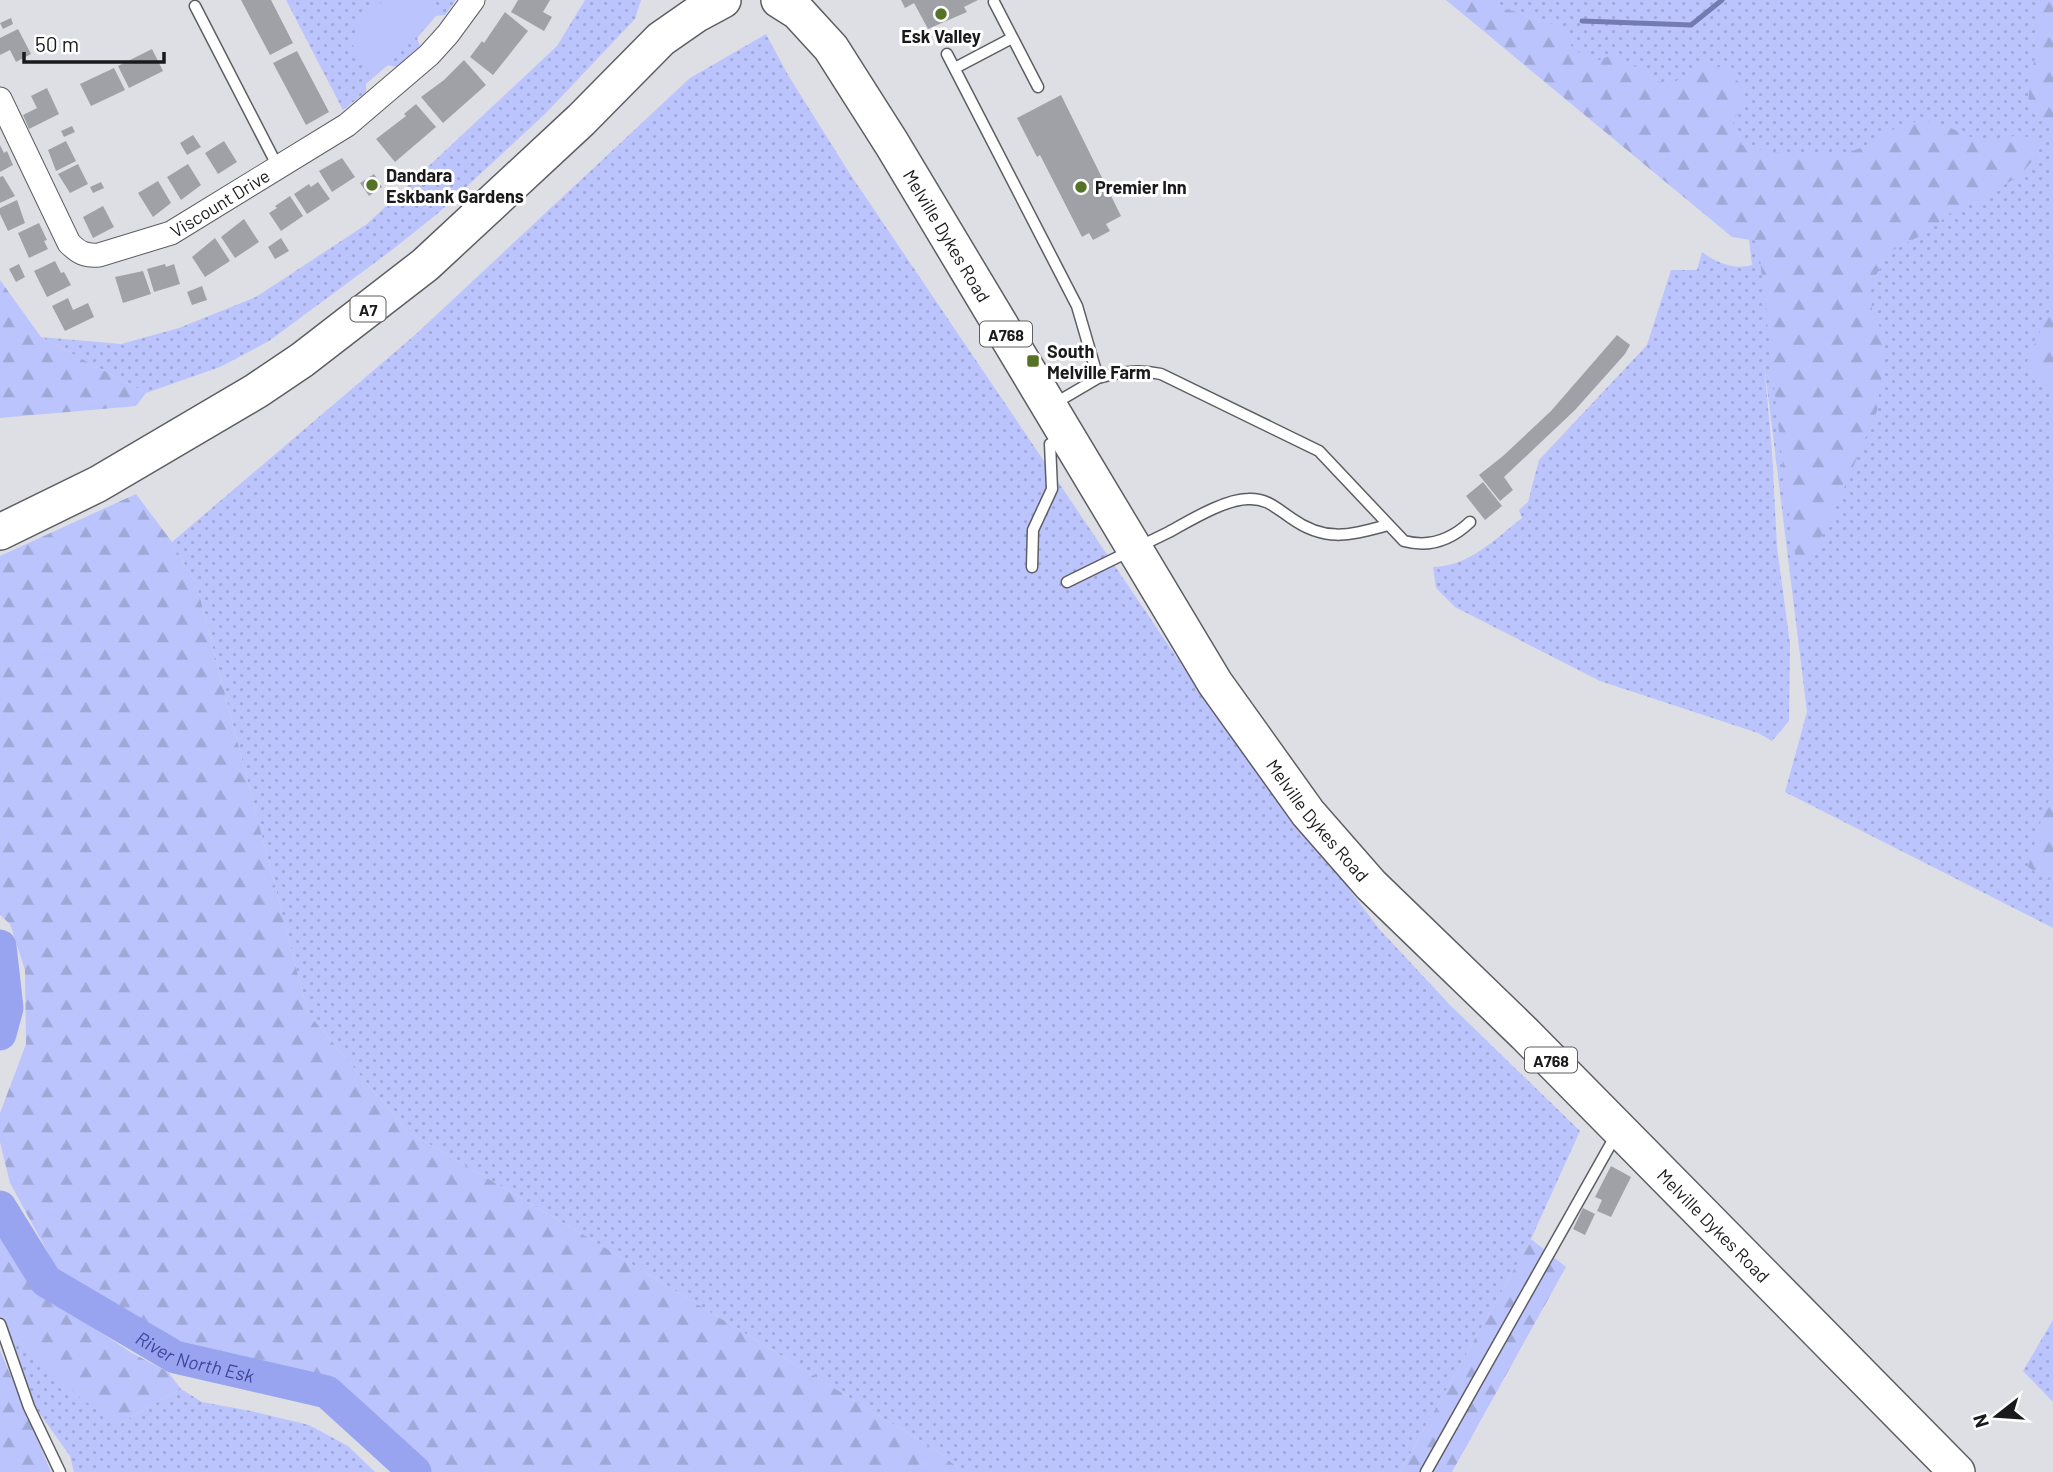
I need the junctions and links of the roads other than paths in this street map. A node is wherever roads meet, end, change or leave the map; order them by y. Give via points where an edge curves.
1 (472, 0) edge
2 (682, 0) edge
3 (723, 0) edge
4 (779, 0) edge
5 (817, 0) edge
6 (993, 2) dead end
7 (195, 6) dead end
8 (1012, 38) junction
9 (661, 39) junction
10 (831, 48) junction
11 (947, 54) dead end
12 (955, 68) junction
13 (1038, 87) dead end
14 (0, 99) edge
15 (278, 167) junction
16 (1098, 378) junction
17 (1058, 421) junction
18 (1470, 522) dead end
19 (15, 525) edge
20 (1388, 525) junction
21 (1135, 549) junction
22 (1032, 567) dead end
23 (1067, 582) dead end
24 (1618, 1130) junction
25 (0, 1324) edge
26 (60, 1472) edge
27 (1426, 1472) edge
28 (1957, 1472) edge

1 - 15 street, Viscount Drive via 442,41 391,90 347,125
2 - 9 main road, A7
3 - 9 main road, A7
4 - 10 main road, Melville Dykes Road / A768 via 798,12
5 - 10 main road, Melville Dykes Road / A768
6 - 8 lane
7 - 15 lane
8 - 12 lane
8 - 13 lane
9 - 19 main road, A7 via 425,265 302,360 98,484
10 - 17 main road, Melville Dykes Road / A768
11 - 12 lane
12 - 16 lane via 1077,306
14 - 15 street, Viscount Drive via 69,243 87,256 171,233
16 - 17 lane
16 - 20 lane via 1143,370 1161,374 1319,451
17 - 21 main road, Melville Dykes Road / A768
17 - 22 lane via 1050,444 1052,489 1033,530
18 - 20 lane via 1455,536 1416,544 1404,541
20 - 21 lane via 1345,536 1324,533 1307,528 1271,502 1247,498
21 - 23 lane
21 - 24 main road, Melville Dykes Road / A768 via 1215,683 1308,813 1371,885
24 - 27 lane
24 - 28 main road, Melville Dykes Road / A768
25 - 26 lane via 29,1407

